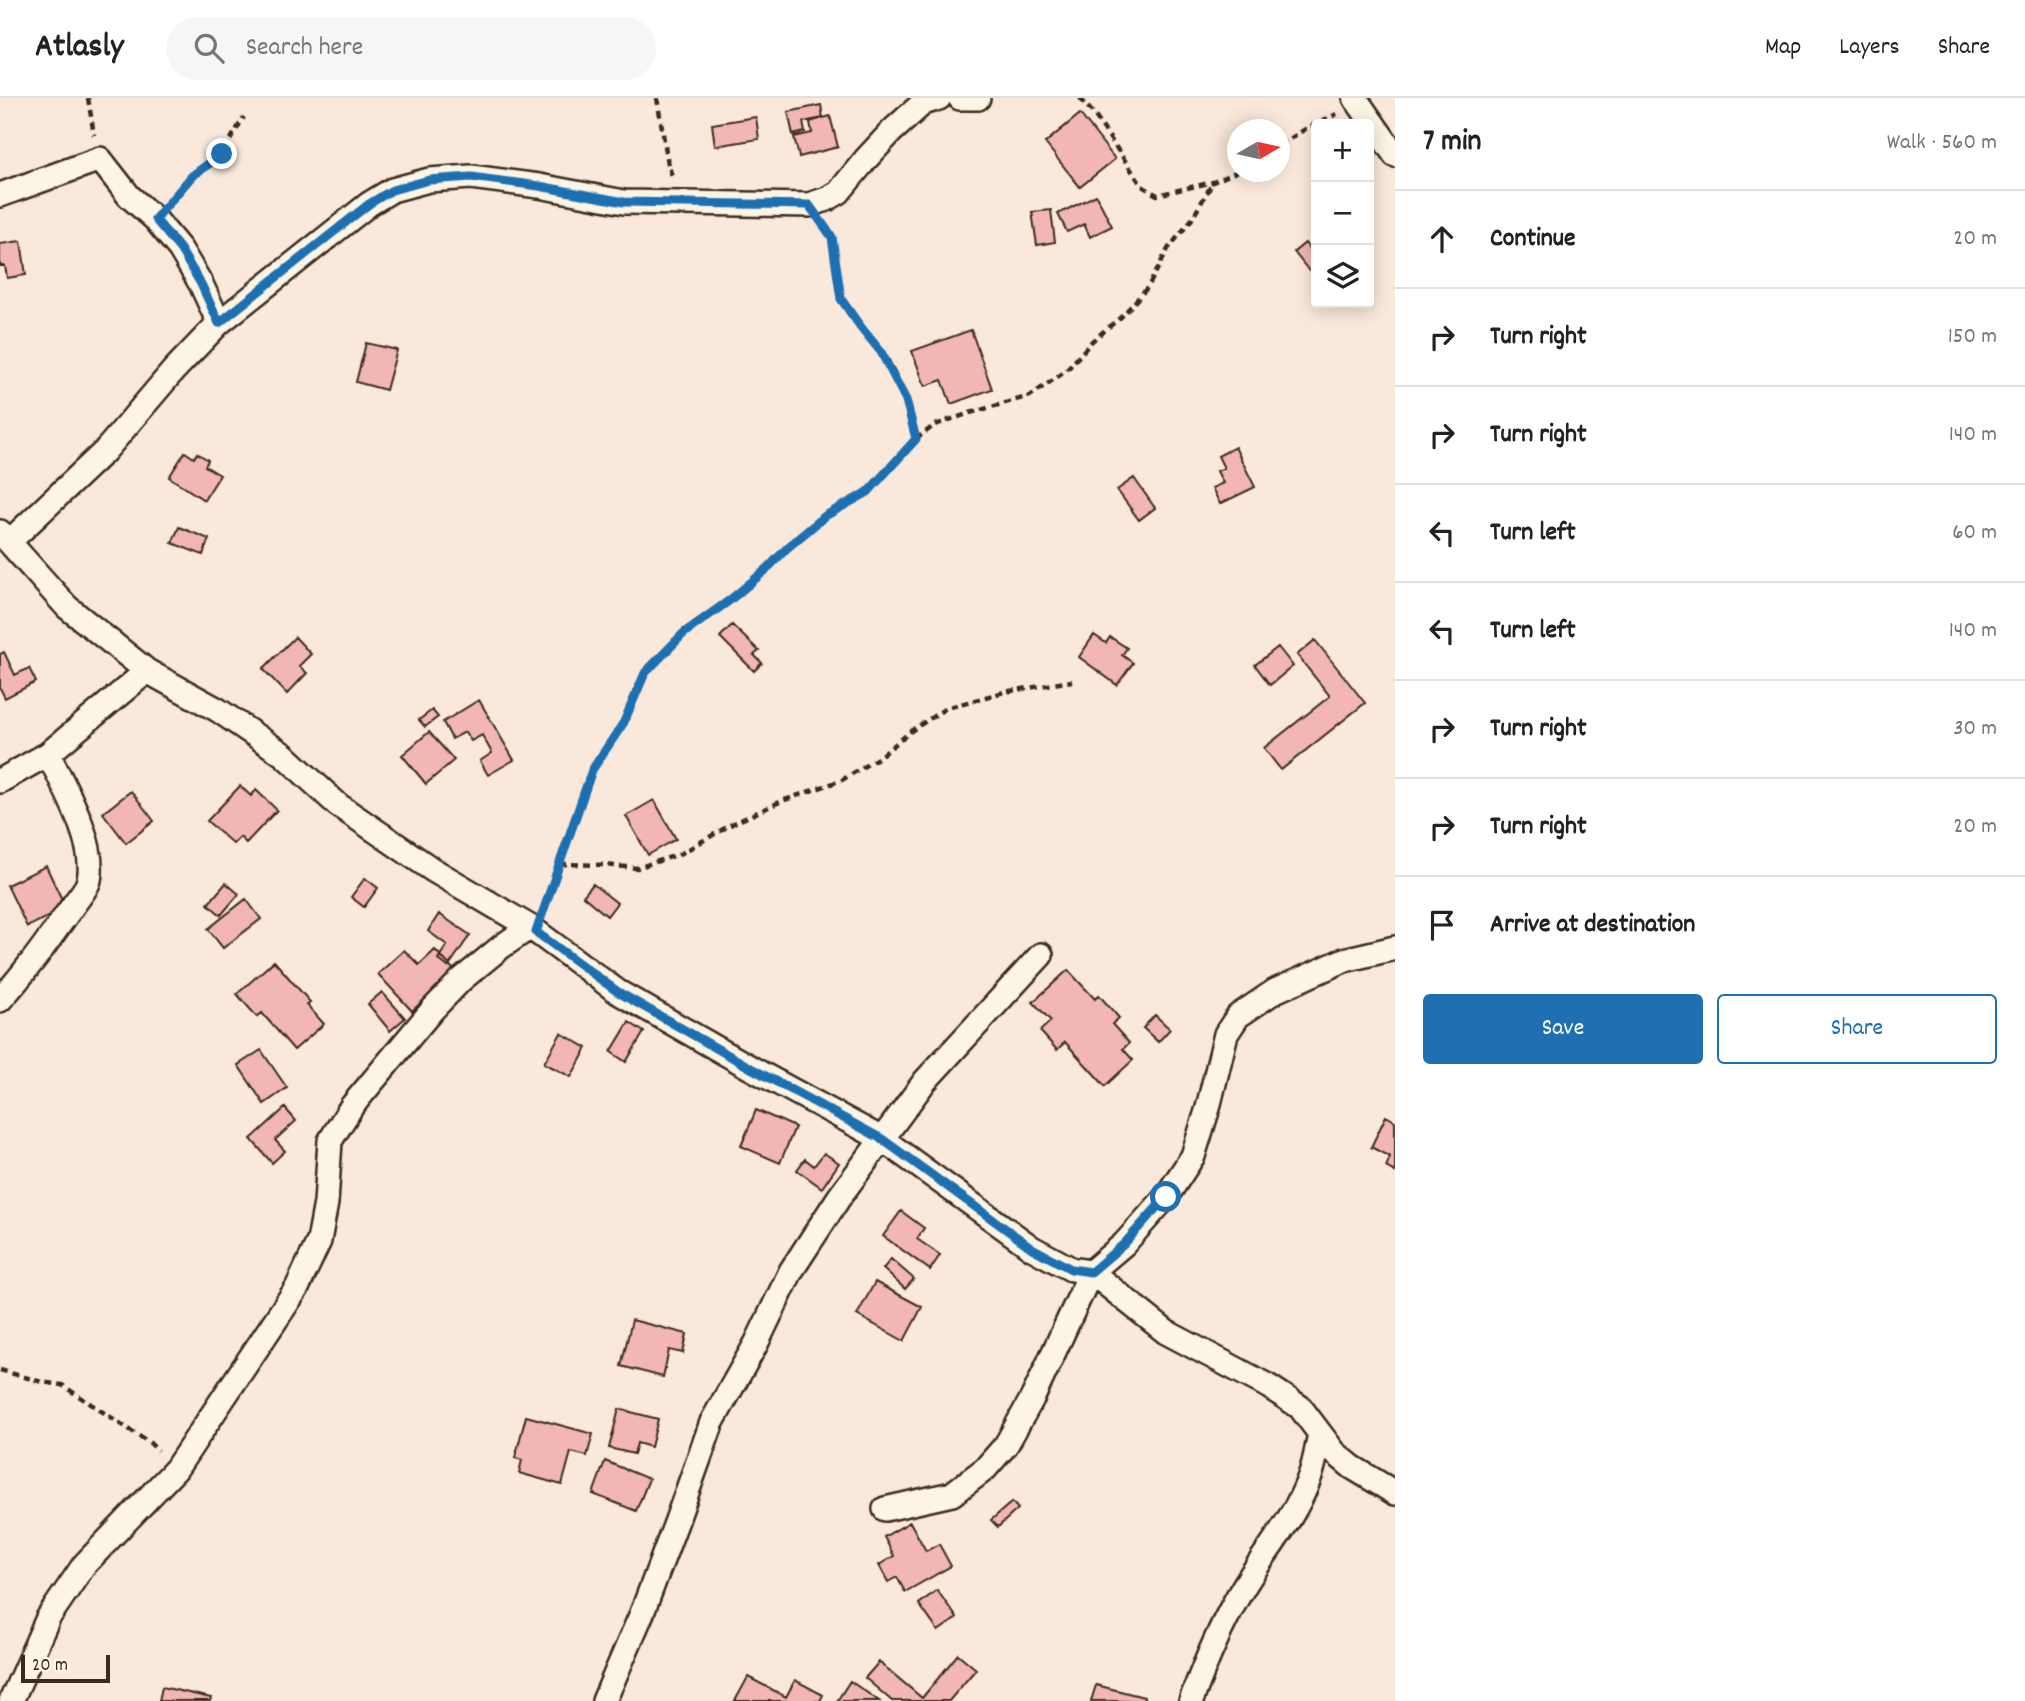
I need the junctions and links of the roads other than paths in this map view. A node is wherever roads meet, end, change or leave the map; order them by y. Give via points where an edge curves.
1 (939, 98) edge
2 (960, 98) edge
3 (978, 98) edge
4 (1357, 101) edge
5 (1395, 155) edge
6 (0, 195) edge
7 (219, 323) junction
8 (4, 537) edge
9 (147, 671) junction
10 (48, 754) junction
11 (0, 781) edge
12 (533, 930) junction
13 (1395, 948) edge
14 (1041, 955) dead end
15 (0, 1000) edge
16 (882, 1139) junction
17 (1091, 1272) junction
18 (1320, 1434) junction
19 (1395, 1493) edge
20 (885, 1509) dead end
21 (11, 1701) edge
22 (604, 1701) edge
23 (1191, 1701) edge

1 - 7 street via 923,103 892,131 839,192 809,205 624,202 471,177 429,180 392,190
2 - 3 street
4 - 5 street
6 - 7 street via 100,159 180,249
7 - 8 street via 105,451
8 - 9 street via 66,607
9 - 10 street
9 - 12 street via 218,710 284,755 338,805
10 - 11 street
10 - 15 street via 90,855 89,882 41,952
12 - 16 street via 618,992
12 - 21 street via 501,947 461,980 352,1106 330,1141 319,1241 297,1288 176,1469 84,1564 48,1618
13 - 17 street via 1344,960 1275,991 1238,1016 1226,1034 1193,1156 1124,1244
14 - 16 street via 925,1081
16 - 17 street via 1032,1248 1071,1269
16 - 22 street via 792,1271 712,1423 647,1600
17 - 18 street via 1166,1332 1268,1385 1300,1407
17 - 20 street via 1006,1445 985,1469 952,1494
18 - 19 street via 1352,1467
18 - 23 street via 1311,1476 1221,1627

